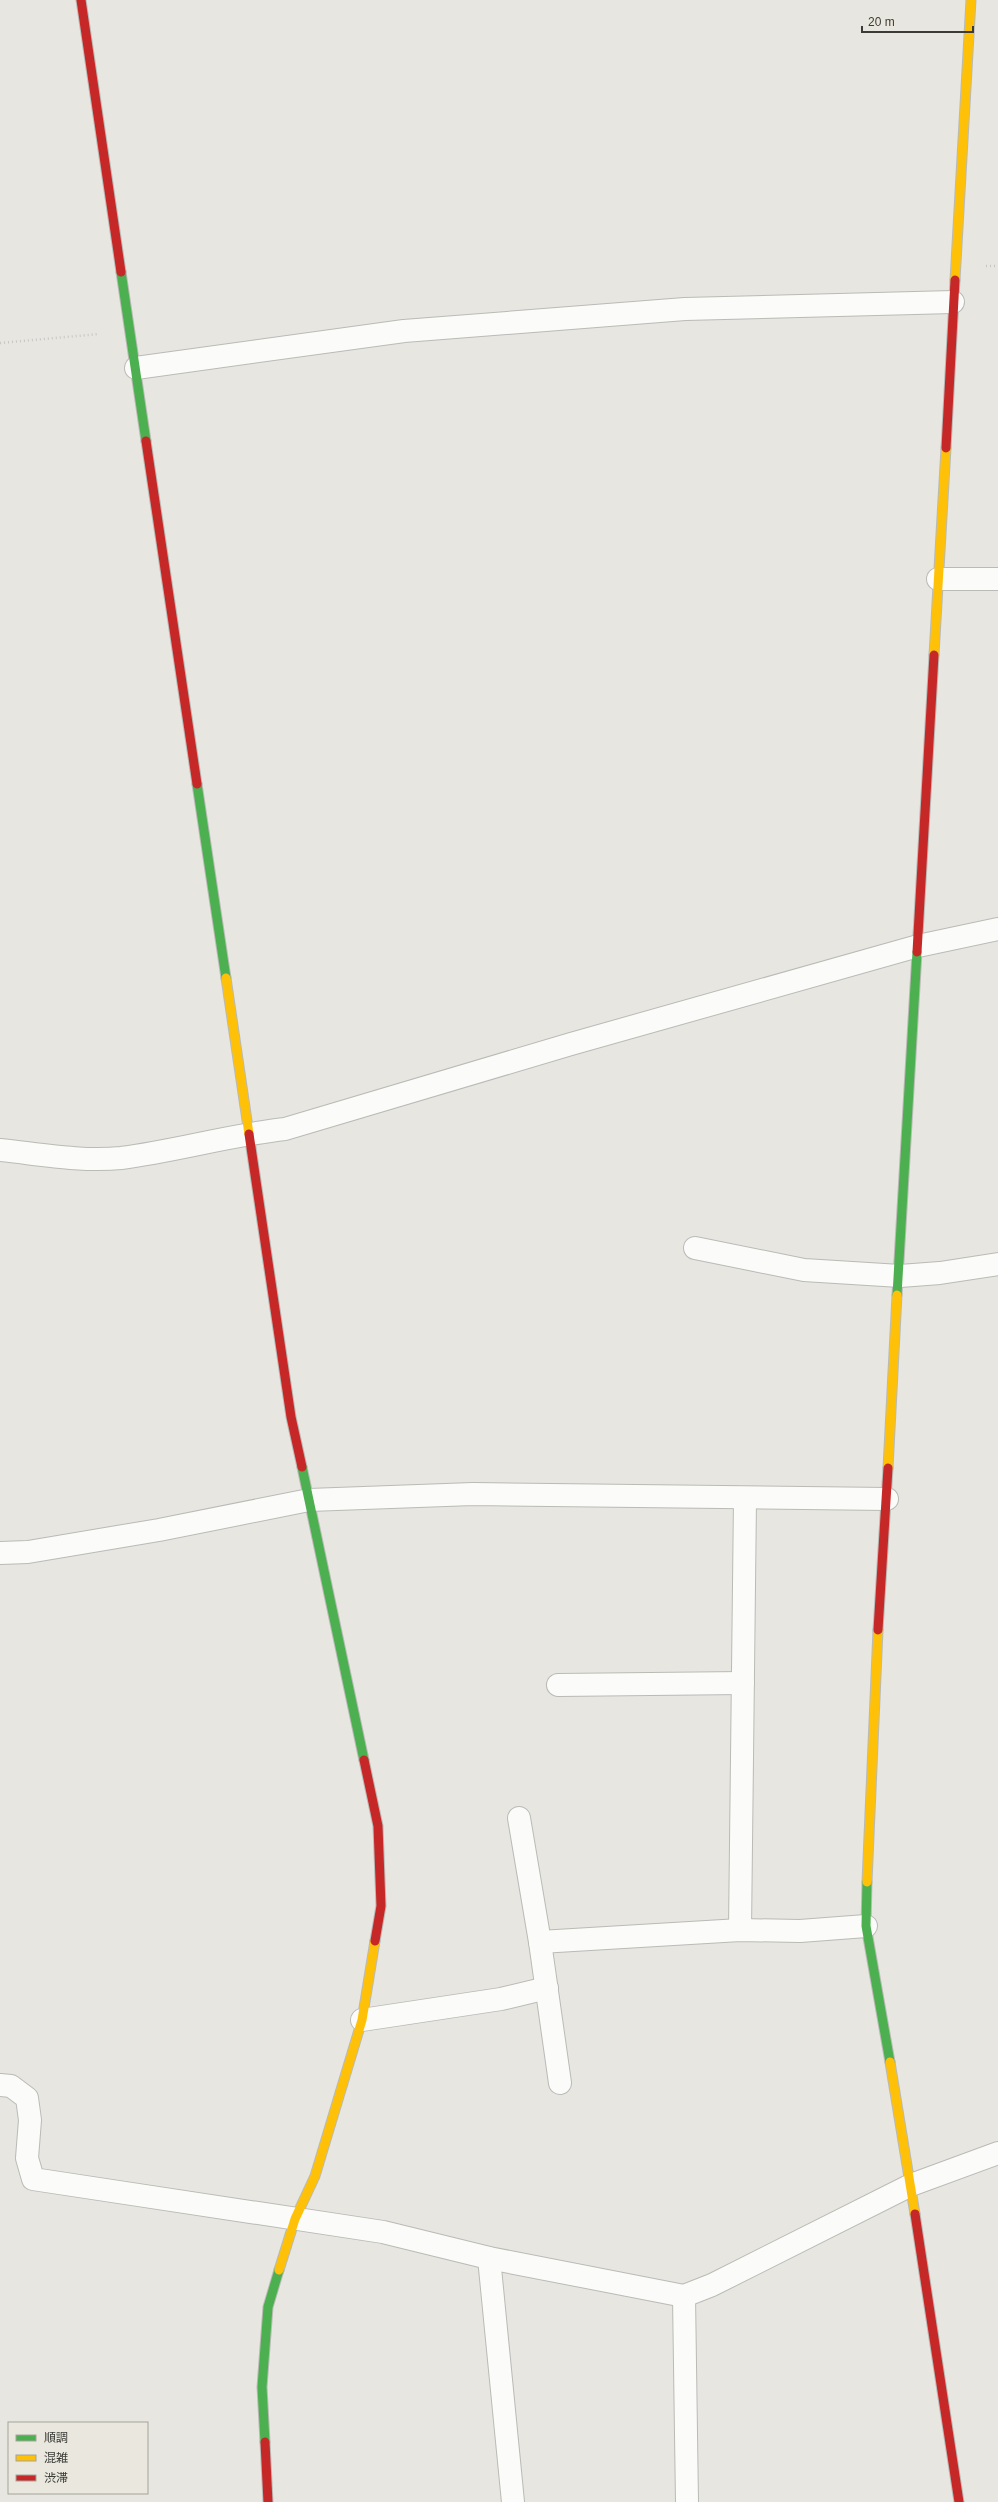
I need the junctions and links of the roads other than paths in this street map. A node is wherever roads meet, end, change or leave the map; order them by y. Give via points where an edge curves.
1 (81, 0) edge
2 (971, 0) edge
3 (952, 302) junction
4 (136, 368) junction
5 (938, 579) junction
6 (998, 579) edge
7 (998, 929) edge
8 (918, 946) junction
9 (247, 1133) junction
10 (0, 1150) edge
11 (695, 1248) dead end
12 (998, 1264) edge
13 (900, 1276) junction
14 (745, 1499) junction
15 (887, 1499) junction
16 (309, 1500) junction
17 (0, 1553) edge
18 (743, 1683) junction
19 (558, 1685) dead end
20 (519, 1818) dead end
21 (866, 1926) junction
22 (740, 1930) junction
23 (540, 1942) junction
24 (547, 1988) junction
25 (362, 2020) junction
26 (560, 2083) dead end
27 (0, 2085) edge
28 (998, 2153) edge
29 (911, 2185) junction
30 (295, 2219) junction
31 (489, 2258) junction
32 (684, 2296) junction
33 (268, 2502) edge
34 (514, 2502) edge
35 (687, 2502) edge
36 (959, 2502) edge

1 - 4 street
2 - 3 street
3 - 4 street via 686,309 412,330
3 - 5 street
4 - 9 street
5 - 6 street
5 - 8 street
7 - 8 street
8 - 9 street via 285,1129
8 - 13 street
9 - 10 street via 121,1158 96,1159
9 - 16 street via 291,1417
11 - 13 street via 804,1270
12 - 13 street
13 - 15 street
14 - 15 street
14 - 16 street via 473,1494
14 - 18 street
15 - 21 street via 871,1758
16 - 17 street via 159,1530 28,1552
16 - 25 street via 378,1826 381,1906
18 - 19 street
18 - 22 street
20 - 23 street
21 - 22 street via 800,1931
21 - 29 street
22 - 23 street
23 - 24 street
24 - 25 street via 501,1999
24 - 26 street
25 - 30 street via 315,2176
27 - 30 street via 11,2086 27,2098 30,2120 27,2158 33,2179
28 - 29 street
29 - 32 street via 712,2285
29 - 36 street
30 - 31 street via 383,2232
30 - 33 street via 268,2306 263,2349 262,2387
31 - 32 street
31 - 34 street
32 - 35 street

